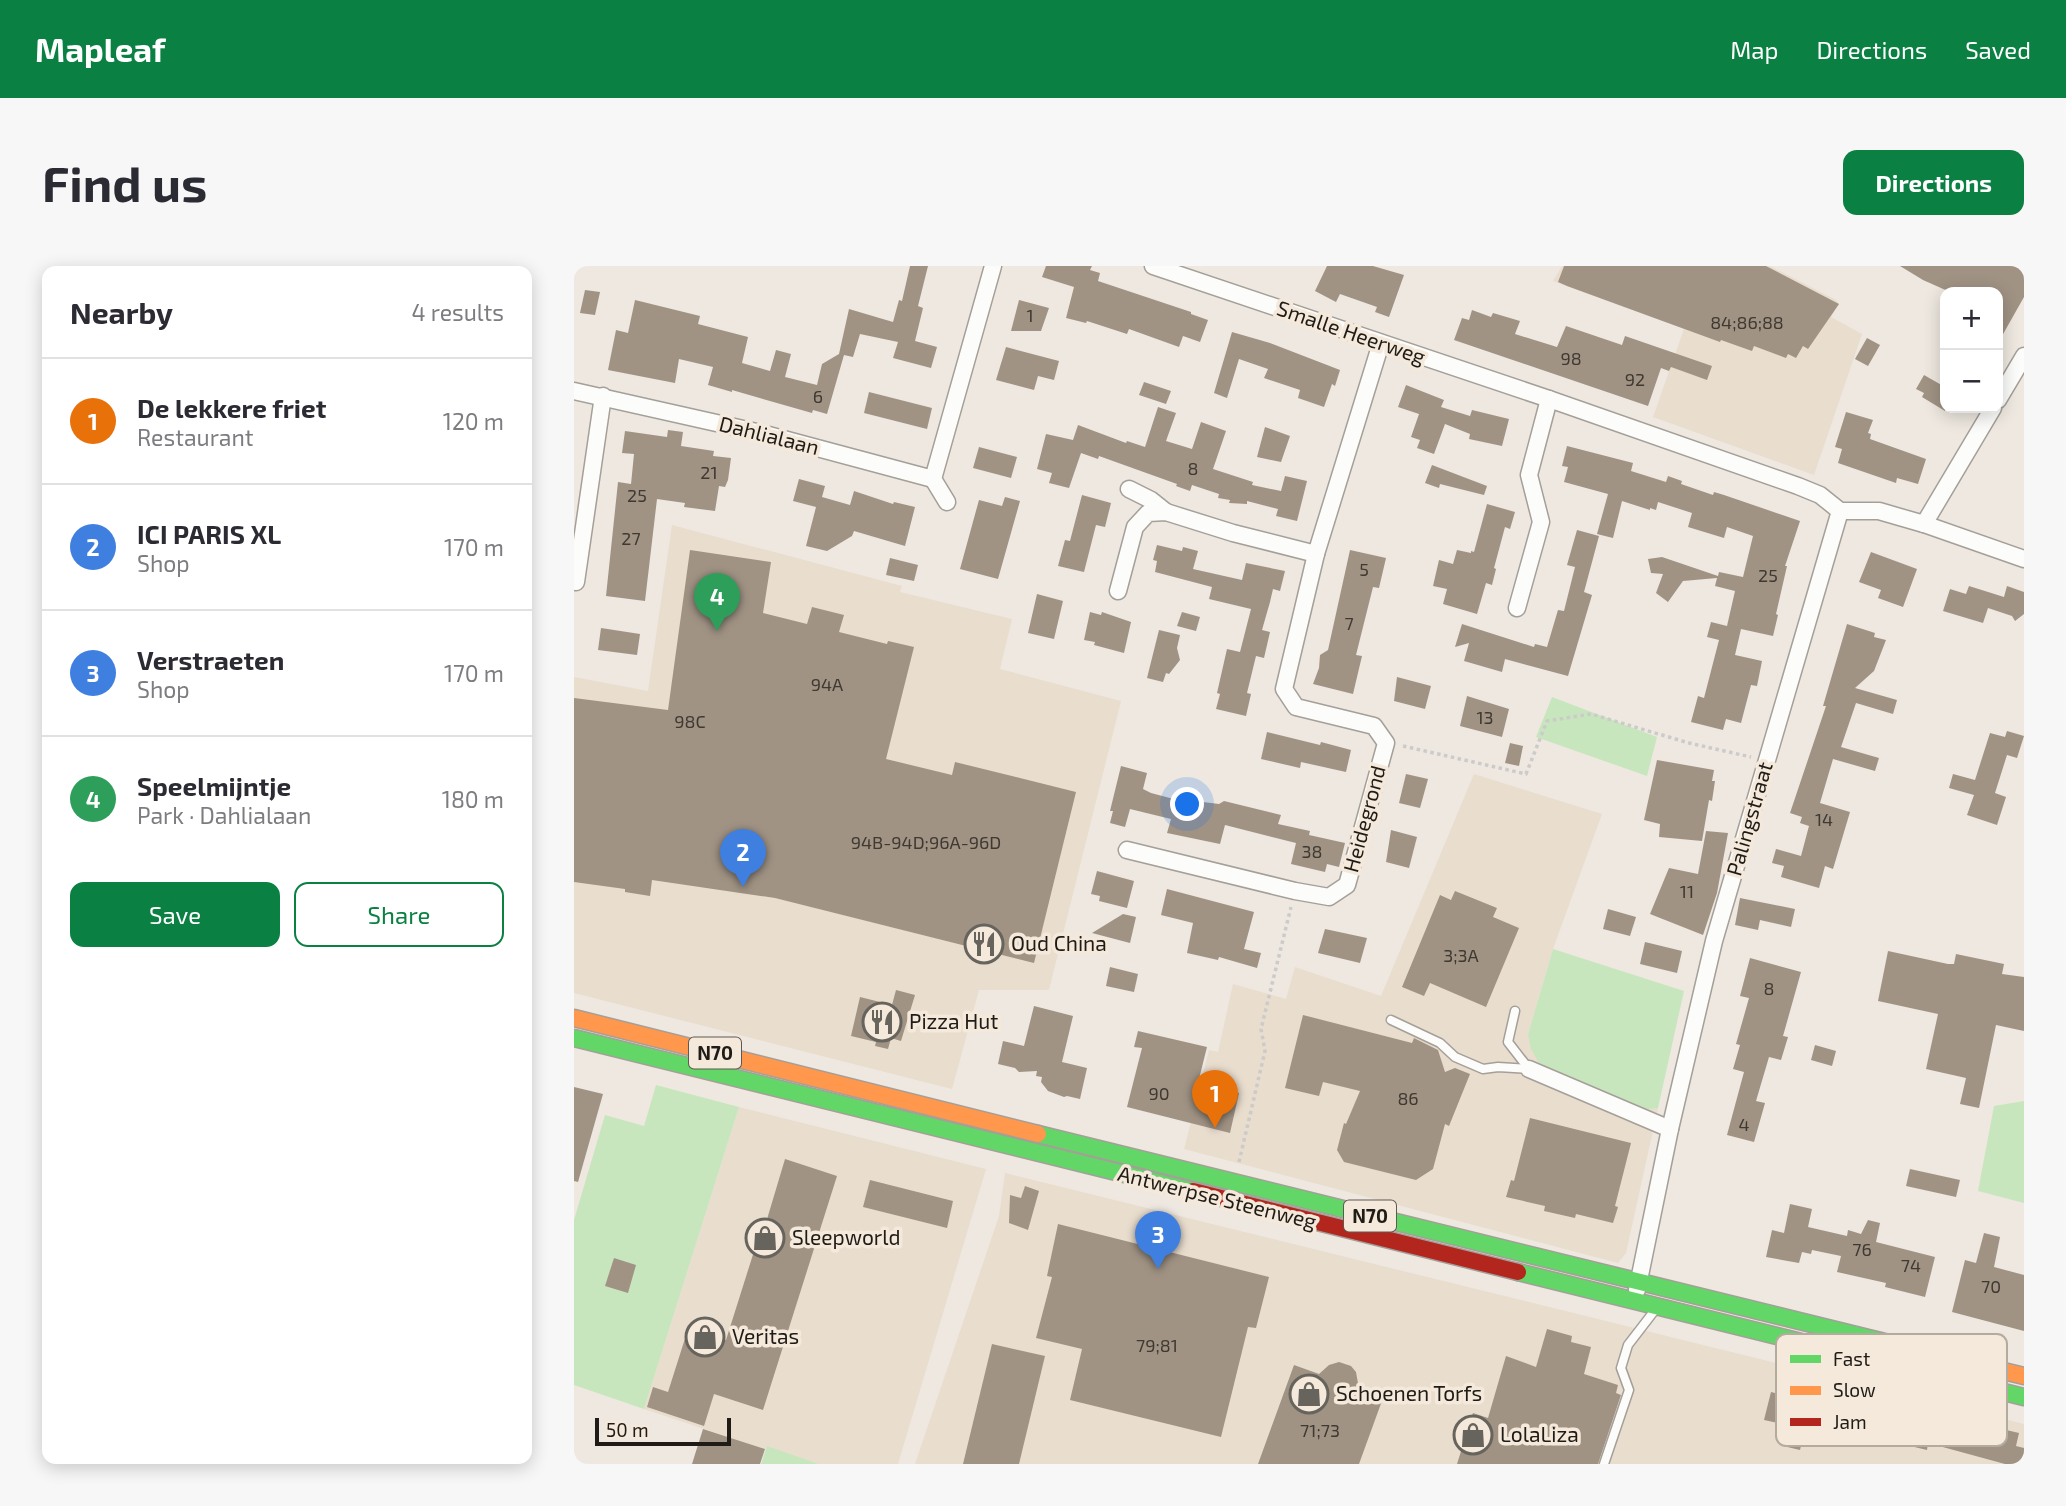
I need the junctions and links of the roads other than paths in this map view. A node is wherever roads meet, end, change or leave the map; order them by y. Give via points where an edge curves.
1 (993, 266) edge
2 (1153, 266) edge
3 (1381, 343) junction
4 (2024, 356) edge
5 (574, 391) edge
6 (2003, 392) edge
7 (603, 396) junction
8 (1549, 400) junction
9 (1990, 413) edge
10 (933, 479) junction
11 (1129, 489) dead end
12 (947, 502) dead end
13 (1840, 511) junction
14 (1166, 512) junction
15 (1924, 524) junction
16 (1316, 554) junction
17 (2024, 559) edge
18 (576, 582) dead end
19 (1118, 591) dead end
20 (1517, 608) dead end
21 (1127, 850) dead end
22 (1515, 1011) dead end
23 (574, 1018) edge
24 (1391, 1020) dead end
25 (574, 1038) edge
26 (1530, 1069) junction
27 (1670, 1129) junction
28 (1638, 1283) junction
29 (1634, 1302) junction
30 (1657, 1308) junction
31 (1850, 1334) edge
32 (1776, 1337) edge
33 (1604, 1464) edge

1 - 10 street
2 - 3 street, Smalle Heerweg
3 - 8 street, Smalle Heerweg
3 - 16 street, Heidegrond
4 - 6 street
5 - 7 street, Dahlialaan
7 - 10 street, Dahlialaan
7 - 18 street
8 - 13 street, Smalle Heerweg via 1819,495
8 - 20 street via 1529,475 1541,522
9 - 15 street
10 - 12 street
11 - 14 street
13 - 15 street via 1870,510
13 - 27 street, Palingstraat via 1713,941
14 - 16 street
14 - 19 street via 1148,513 1135,527
15 - 17 street
16 - 21 street, Heidegrond via 1284,689 1296,707 1374,726 1386,743 1347,885 1329,897
22 - 26 lane via 1508,1042
23 - 28 main road, Antwerpse Steenweg / N70
24 - 26 lane via 1483,1069
25 - 29 main road, Antwerpse Steenweg / N70
26 - 27 street
27 - 28 street, Palingstraat
28 - 29 street, Palingstraat
28 - 31 main road, Antwerpse Steenweg / N70
29 - 30 main road, Antwerpse Steenweg / N70
30 - 32 main road, Antwerpse Steenweg / N70
30 - 33 lane via 1628,1345 1621,1368 1629,1390

